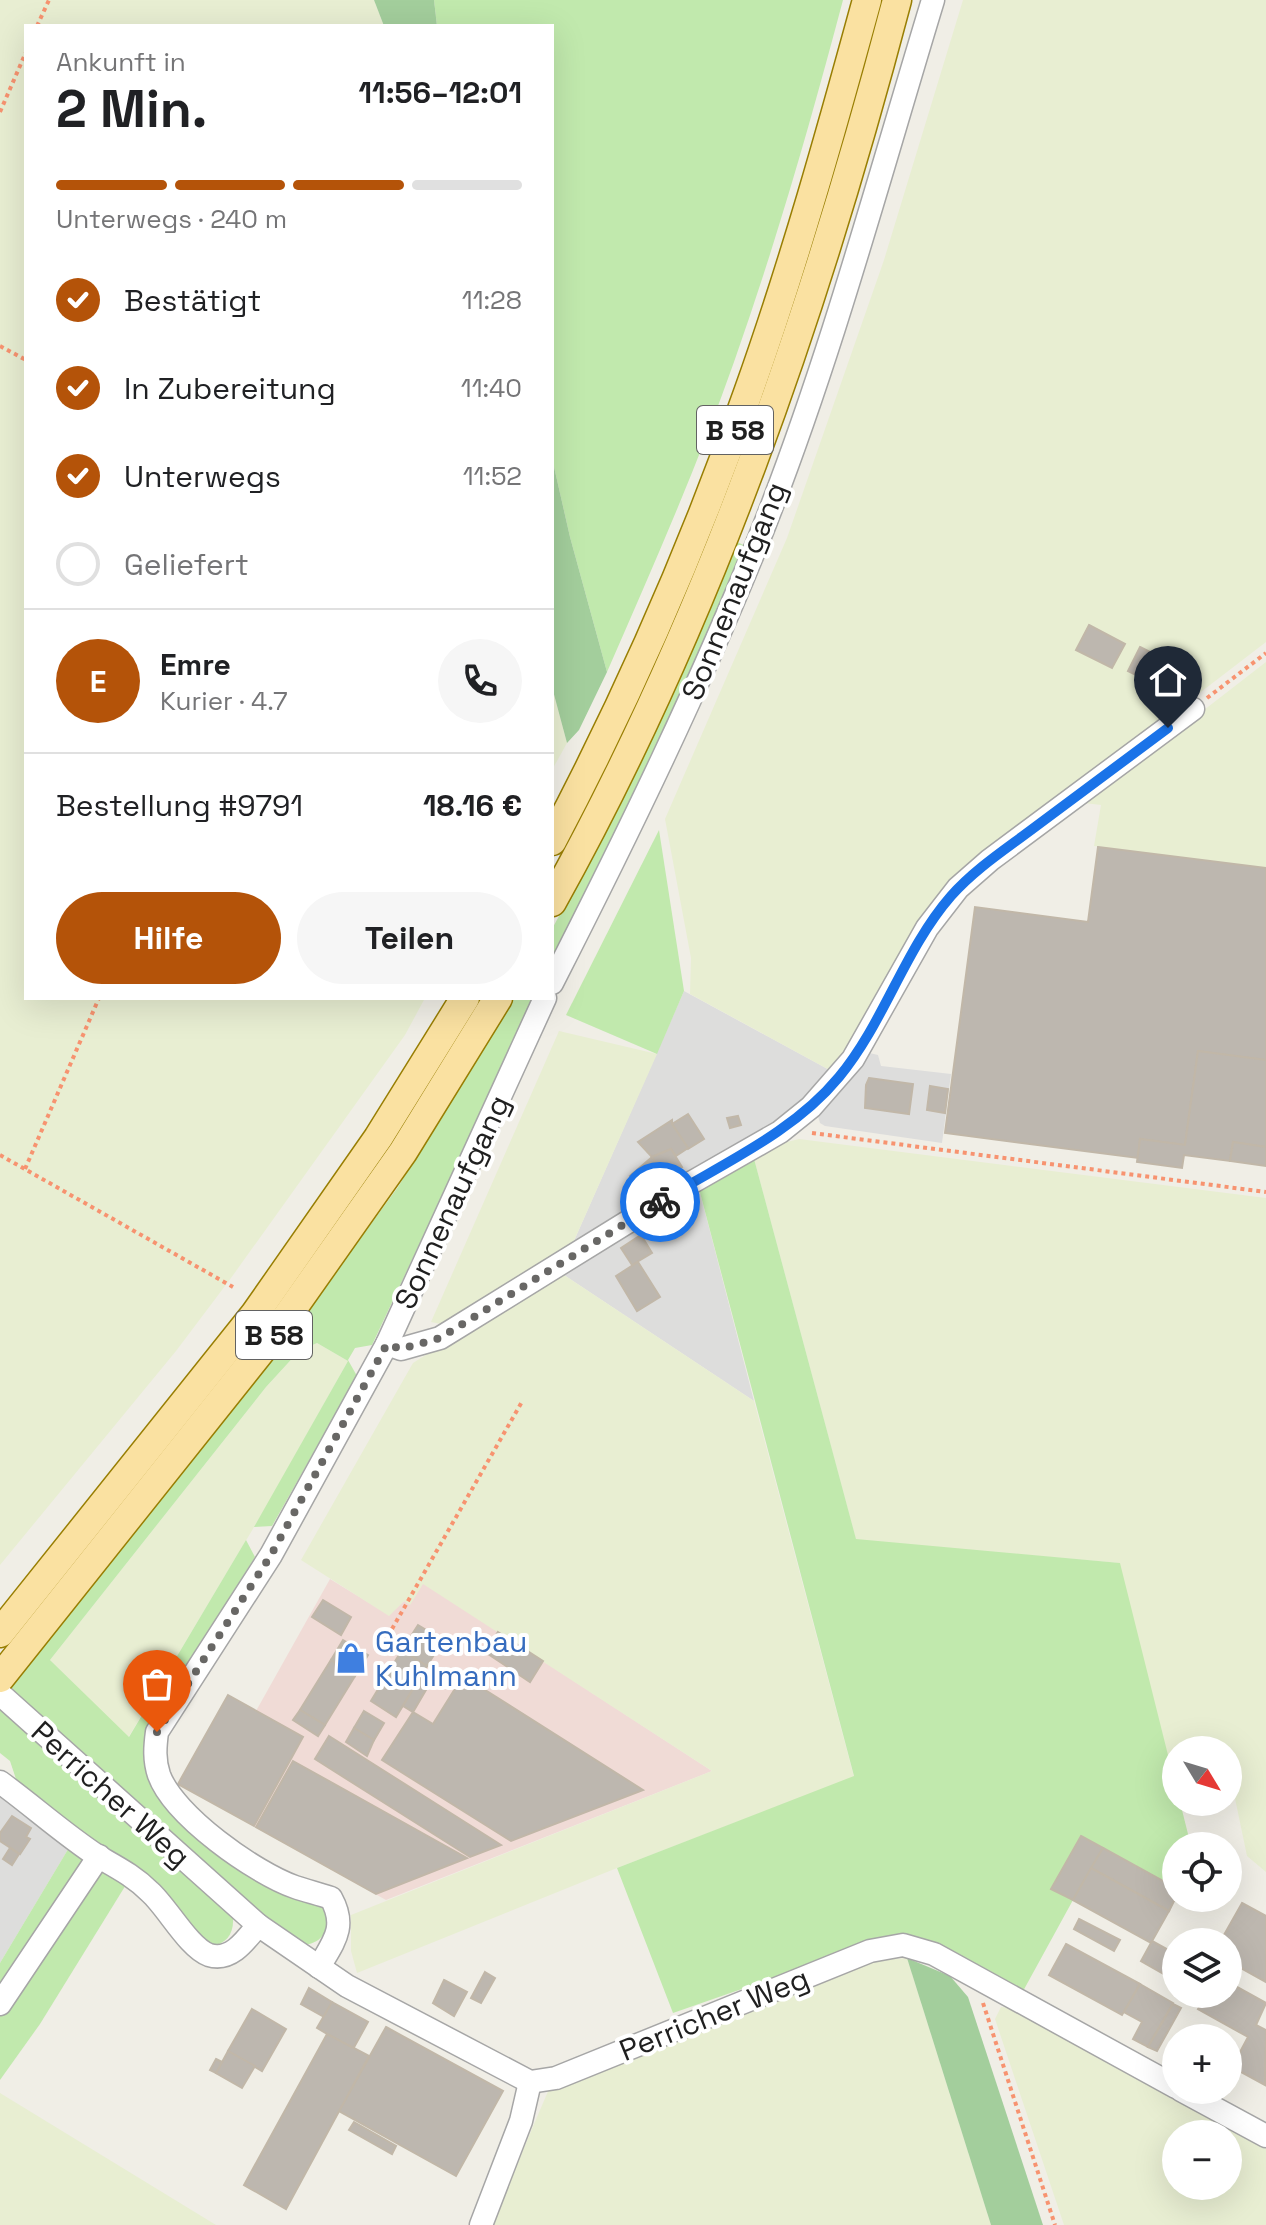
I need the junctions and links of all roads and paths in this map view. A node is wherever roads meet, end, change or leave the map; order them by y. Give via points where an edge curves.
1 (49, 0) edge
2 (867, 0) edge
3 (897, 0) edge
4 (933, 0) edge
5 (38, 24) edge
6 (24, 57) edge
7 (0, 112) edge
8 (0, 346) edge
9 (24, 359) edge
10 (1266, 653) edge
11 (1193, 709) joint
12 (554, 837) edge
13 (554, 898) edge
14 (554, 979) edge
15 (98, 1000) edge
16 (464, 1000) edge
17 (497, 1000) edge
18 (544, 1000) edge
19 (780, 1132) junction
20 (0, 1155) edge
21 (25, 1169) junction
22 (1266, 1192) edge
23 (233, 1287) dead end
24 (387, 1344) junction
25 (523, 1400) dead end
26 (392, 1629) dead end
27 (0, 1633) edge
28 (0, 1678) edge
29 (0, 1694) edge
30 (0, 1782) edge
31 (99, 1856) junction
32 (258, 1925) junction
33 (319, 1967) junction
34 (974, 1977) junction
35 (0, 2004) edge
36 (1162, 2080) edge
37 (530, 2082) junction
38 (1206, 2104) edge
39 (1266, 2136) edge
40 (481, 2225) edge
41 (1055, 2225) edge

1 - 5 path
2 - 12 main road, B 58 via 803,228 728,449 650,639
3 - 13 main road, B 58 via 801,326 745,484 652,704
4 - 14 street, Sonnenaufgang via 820,371 764,527 701,676
6 - 7 path
8 - 9 path
10 - 11 path
11 - 19 street via 958,888 904,965 853,1059 811,1107
15 - 21 path
16 - 27 main road, B 58 via 378,1138 255,1314
17 - 28 main road, B 58 via 403,1152 276,1332
18 - 24 street, Sonnenaufgang
19 - 22 path via 824,1133
19 - 24 street via 440,1338 401,1349
20 - 21 path
21 - 23 path
24 - 33 street, Sonnenaufgang via 271,1555 157,1732 154,1754 172,1796 231,1852 295,1887 331,1898 339,1913 338,1933
25 - 26 path
29 - 32 street, Perricher Weg
30 - 31 street, Perricher Weg
31 - 32 street, Perricher Weg via 132,1875 163,1904 191,1944 208,1955 225,1956
31 - 35 street, Perricher Weg
32 - 33 street, Perricher Weg
33 - 37 street, Perricher Weg
34 - 36 street, Perricher Weg
34 - 37 street, Perricher Weg via 934,1954 903,1945 870,1951 556,2078
34 - 41 path
37 - 40 street via 521,2121
38 - 39 street, Perricher Weg

